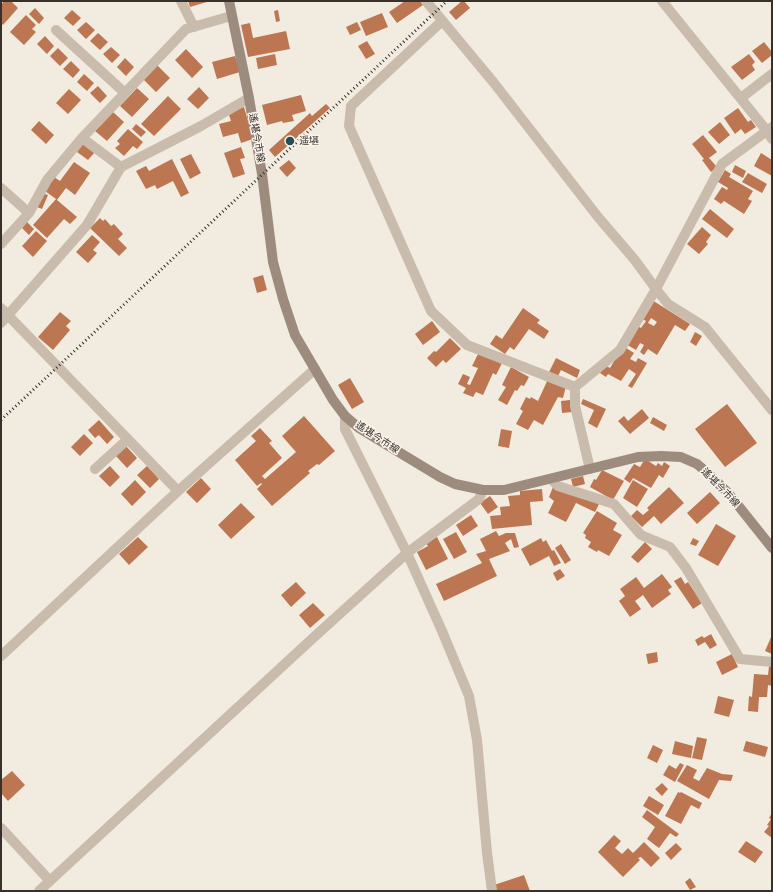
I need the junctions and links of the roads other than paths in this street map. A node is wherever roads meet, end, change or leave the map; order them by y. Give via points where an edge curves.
1 (181, 1) edge
2 (229, 1) edge
3 (426, 1) edge
4 (662, 1) edge
5 (231, 16) junction
6 (442, 21) junction
7 (194, 27) junction
8 (56, 30) dead end
9 (772, 74) edge
10 (125, 93) junction
11 (249, 98) junction
12 (741, 98) junction
13 (770, 132) edge
14 (82, 138) junction
15 (121, 167) junction
16 (1, 188) edge
17 (29, 213) junction
18 (1, 244) edge
19 (656, 289) junction
20 (5, 311) edge
21 (1, 323) edge
22 (315, 369) junction
23 (575, 387) junction
24 (772, 410) edge
25 (345, 416) junction
26 (128, 439) junction
27 (95, 469) dead end
28 (590, 469) junction
29 (551, 479) junction
30 (483, 490) junction
31 (178, 491) junction
32 (772, 548) edge
33 (408, 553) junction
34 (1, 656) edge
35 (772, 662) edge
36 (1, 828) edge
37 (50, 881) junction
38 (39, 891) edge
39 (492, 891) edge

1 - 7 street
2 - 5 main road, 遙堪今市線
3 - 6 street
4 - 12 street
5 - 7 street
5 - 11 main road, 遙堪今市線
6 - 19 street
6 - 23 street via 351,106 349,126 431,311 467,345
7 - 10 street via 186,28
8 - 10 street
9 - 12 street
10 - 14 street
11 - 15 street
11 - 22 main road, 遙堪今市線 via 279,284 295,335
12 - 13 street
13 - 19 street via 722,164
14 - 15 street
14 - 17 street via 47,180
15 - 20 street via 87,225
16 - 17 street
17 - 18 street
19 - 23 street via 620,350
19 - 24 street via 668,304 705,327
20 - 21 street
20 - 26 street
22 - 25 main road, 遙堪今市線
22 - 31 street
23 - 28 street via 575,406
25 - 30 main road, 遙堪今市線 via 359,428 440,477 455,484
25 - 33 street via 345,429
26 - 27 street
26 - 31 street
28 - 29 main road, 遙堪今市線
28 - 32 main road, 遙堪今市線 via 638,457 681,457 698,464 729,494
29 - 30 main road, 遙堪今市線 via 504,490
29 - 35 street via 558,486 614,504 641,535 670,547 686,568 740,658
30 - 33 street via 479,499
31 - 34 street
33 - 37 street
33 - 39 street via 469,696 477,740
36 - 37 street
37 - 38 street

